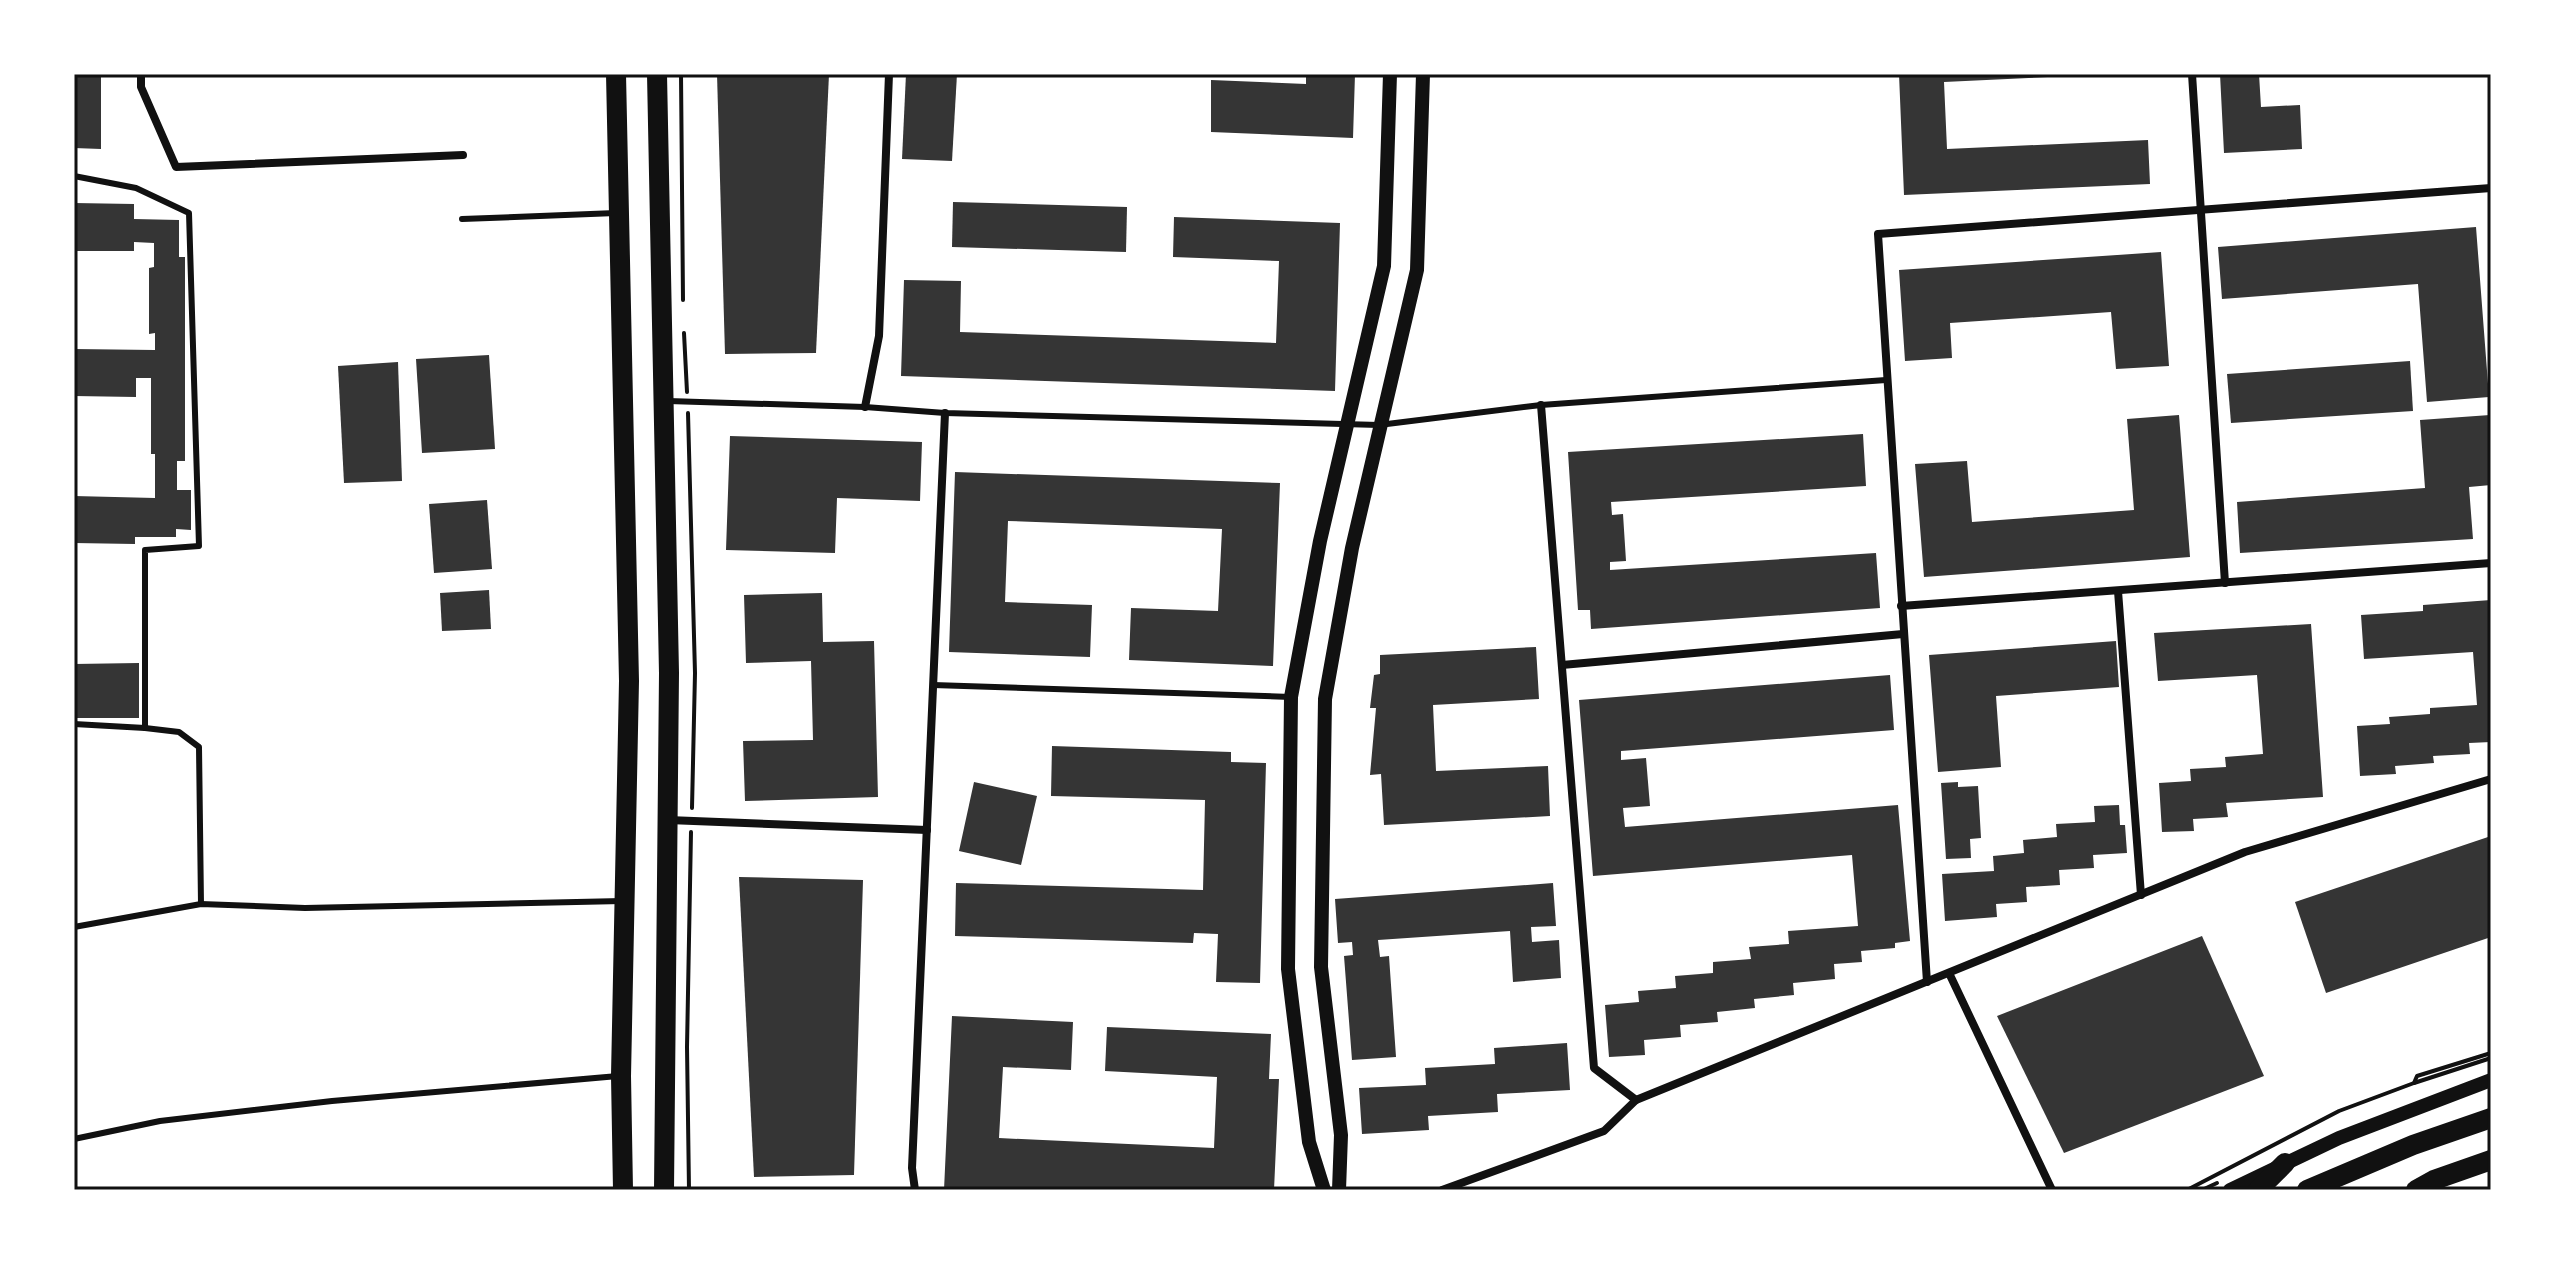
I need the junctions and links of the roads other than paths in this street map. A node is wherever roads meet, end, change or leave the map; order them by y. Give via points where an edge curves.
1 (141, 74) edge
2 (616, 74) edge
3 (657, 74) edge
4 (889, 74) edge
5 (1390, 74) edge
6 (1423, 74) edge
7 (2192, 74) edge
8 (463, 155) dead end
9 (74, 176) edge
10 (2491, 188) edge
11 (2491, 195) edge
12 (2200, 208) junction
13 (620, 213) junction
14 (462, 219) dead end
15 (1886, 380) junction
16 (663, 401) junction
17 (1541, 405) junction
18 (865, 407) junction
19 (945, 413) junction
20 (1346, 423) junction
21 (1379, 425) junction
22 (2491, 563) edge
23 (2225, 583) junction
24 (2118, 591) junction
25 (1901, 606) junction
26 (1903, 634) junction
27 (1562, 665) junction
28 (933, 685) junction
29 (1291, 697) junction
30 (74, 724) edge
31 (145, 728) junction
32 (2491, 779) edge
33 (668, 820) junction
34 (927, 830) junction
35 (2141, 895) junction
36 (625, 900) junction
37 (201, 904) junction
38 (74, 927) edge
39 (1949, 973) junction
40 (1927, 982) junction
41 (621, 1076) junction
42 (2491, 1080) edge
43 (1636, 1100) junction
44 (2491, 1118) edge
45 (74, 1139) edge
46 (2491, 1160) edge
47 (2285, 1163) junction
48 (623, 1190) edge
49 (664, 1190) edge
50 (915, 1190) edge
51 (1324, 1190) edge
52 (1339, 1190) edge
53 (1442, 1190) edge
54 (2052, 1190) edge
55 (2230, 1190) edge
56 (2258, 1190) edge
57 (2307, 1190) edge
58 (2416, 1190) edge

1 - 8 street via 141,87 176,167
2 - 13 main road
3 - 16 main road
4 - 18 street via 879,336
5 - 20 street via 1384,266
6 - 21 street via 1417,270
7 - 12 street
9 - 31 lane via 136,188 189,213 199,546 145,550
10 - 11 street
10 - 12 street
12 - 15 street via 1878,234
12 - 23 street
13 - 14 lane
13 - 36 main road via 629,681
15 - 17 lane
15 - 25 street
16 - 18 lane
16 - 33 main road
17 - 21 lane
17 - 27 street
18 - 19 lane
19 - 20 lane
19 - 28 street
20 - 21 lane
20 - 29 street
21 - 52 street via 1325,699 1321,967 1341,1135
22 - 23 street
23 - 24 street
24 - 25 street
24 - 35 street
25 - 26 street
26 - 27 street
26 - 40 street
27 - 43 street via 1594,1068
28 - 29 lane
28 - 34 street
29 - 51 street via 1288,969 1309,1142
30 - 31 lane
31 - 37 lane via 179,732 199,747
32 - 35 street via 2245,852
33 - 34 street
33 - 49 main road
34 - 50 street
35 - 39 street
36 - 37 lane via 305,908
36 - 41 main road
37 - 38 lane
39 - 40 street
39 - 54 street
40 - 43 street
41 - 45 lane via 332,1101 160,1121
41 - 48 main road
42 - 47 street
43 - 53 street via 1604,1131
44 - 57 main road
46 - 58 main road
47 - 55 street
47 - 56 main road

